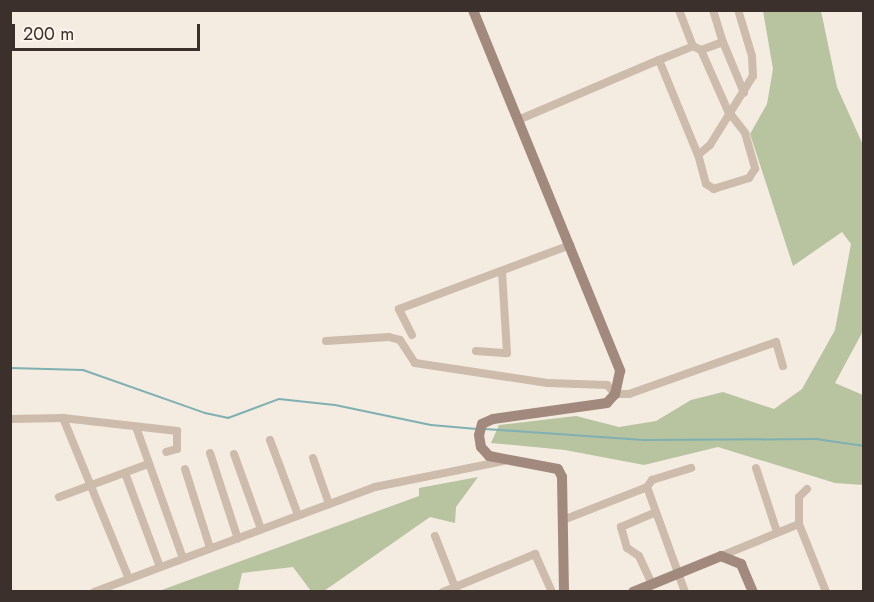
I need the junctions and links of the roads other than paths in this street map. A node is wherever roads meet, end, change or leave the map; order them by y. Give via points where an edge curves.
1 (473, 10) edge
2 (680, 10) edge
3 (713, 10) edge
4 (740, 13) dead end
5 (723, 42) junction
6 (697, 48) junction
7 (659, 60) junction
8 (744, 93) junction
9 (728, 111) junction
10 (518, 120) junction
11 (698, 155) junction
12 (570, 245) junction
13 (502, 271) junction
14 (412, 335) dead end
15 (326, 341) dead end
16 (476, 351) dead end
17 (783, 366) dead end
18 (615, 394) junction
19 (63, 418) junction
20 (10, 419) edge
21 (136, 428) junction
22 (270, 440) dead end
23 (166, 452) dead end
24 (210, 453) dead end
25 (234, 454) dead end
26 (313, 458) dead end
27 (504, 461) junction
28 (148, 465) junction
29 (691, 468) dead end
30 (756, 468) dead end
31 (185, 469) dead end
32 (125, 473) junction
33 (91, 486) junction
34 (647, 487) junction
35 (807, 489) dead end
36 (59, 497) dead end
37 (329, 504) junction
38 (656, 512) junction
39 (298, 516) junction
40 (563, 520) junction
41 (799, 524) junction
42 (261, 529) junction
43 (777, 532) junction
44 (435, 537) dead end
45 (238, 539) junction
46 (210, 548) junction
47 (721, 556) junction
48 (183, 558) junction
49 (160, 567) junction
50 (678, 573) junction
51 (129, 579) junction
52 (652, 584) junction
53 (457, 589) edge
54 (94, 591) edge
55 (443, 591) edge
56 (552, 591) edge
57 (564, 591) edge
58 (633, 591) edge
59 (685, 591) edge
60 (753, 591) edge
61 (826, 591) edge

1 - 10 street
2 - 6 street
3 - 5 street
4 - 8 street via 754,70
5 - 6 street
5 - 8 street
6 - 7 street
6 - 9 street
7 - 10 street
7 - 11 street
8 - 9 street
9 - 11 street via 710,145
9 - 11 street via 745,133 753,173 742,181 714,189 706,184
10 - 12 street
12 - 13 street
12 - 18 street via 616,357 620,371
13 - 14 street via 399,309
13 - 16 street via 507,353
15 - 18 street via 389,337 400,340 415,363 548,383 607,385
17 - 18 street via 776,342 629,394
18 - 27 street via 607,403 594,407 493,419 482,424 481,447 489,456
19 - 20 street
19 - 21 street
19 - 33 street
21 - 23 street via 177,431 177,449
21 - 28 street
22 - 39 street
24 - 45 street
25 - 42 street
26 - 37 street
27 - 37 street via 375,487
27 - 40 street via 552,465 558,469 562,477
28 - 32 street
28 - 48 street
29 - 34 street via 652,480
30 - 43 street
31 - 46 street
32 - 33 street
32 - 49 street
33 - 36 street
33 - 51 street
34 - 38 street
34 - 40 street
35 - 41 street via 799,497
37 - 39 street
38 - 50 street
38 - 52 street via 621,527 627,548 639,556
39 - 42 street
40 - 57 street
41 - 43 street
41 - 61 street
42 - 45 street
43 - 47 street
44 - 53 street
45 - 46 street
46 - 48 street
47 - 50 street
47 - 60 street via 741,564
48 - 49 street
49 - 51 street
50 - 52 street
50 - 59 street
51 - 54 street
52 - 58 street
53 - 55 street
53 - 56 street via 535,554

